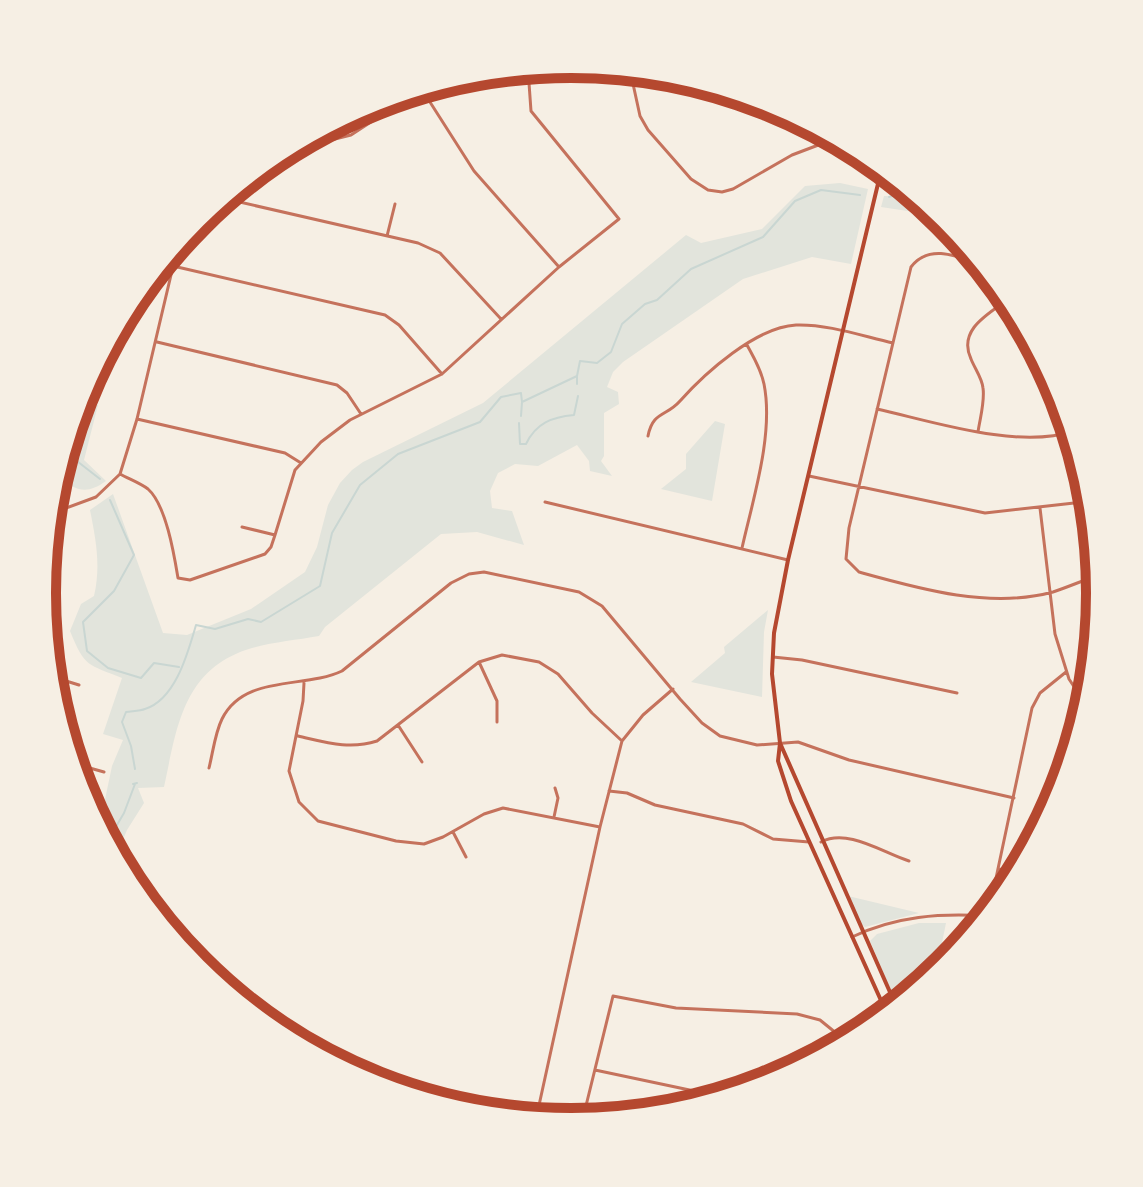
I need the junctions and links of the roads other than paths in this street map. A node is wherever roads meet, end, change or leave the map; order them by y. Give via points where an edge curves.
1 (530, 80) edge
2 (633, 81) edge
3 (429, 99) edge
4 (384, 113) edge
5 (330, 138) edge
6 (822, 143) edge
7 (879, 180) edge
8 (237, 202) edge
9 (395, 204) dead end
10 (387, 236) junction
11 (964, 260) edge
12 (174, 266) edge
13 (559, 267) junction
14 (173, 268) edge
15 (999, 306) edge
16 (501, 319) junction
17 (842, 331) junction
18 (157, 342) junction
19 (893, 343) junction
20 (747, 345) junction
21 (442, 374) junction
22 (877, 409) junction
23 (361, 414) junction
24 (137, 419) junction
25 (978, 432) junction
26 (1061, 433) edge
27 (648, 436) dead end
28 (301, 463) junction
29 (120, 474) junction
30 (808, 476) junction
31 (859, 485) junction
32 (545, 502) dead end
33 (1079, 503) edge
34 (1040, 507) junction
35 (63, 509) edge
36 (242, 527) dead end
37 (275, 535) junction
38 (742, 548) junction
39 (788, 560) junction
40 (1087, 579) edge
41 (1051, 592) junction
42 (773, 657) junction
43 (479, 662) junction
44 (1066, 672) junction
45 (63, 680) edge
46 (304, 681) junction
47 (79, 685) dead end
48 (673, 689) junction
49 (1078, 691) edge
50 (957, 693) dead end
51 (497, 722) dead end
52 (398, 725) junction
53 (296, 736) junction
54 (622, 741) junction
55 (780, 743) junction
56 (422, 762) dead end
57 (86, 767) edge
58 (209, 768) dead end
59 (104, 772) dead end
60 (555, 788) dead end
61 (609, 791) junction
62 (1014, 798) junction
63 (554, 817) junction
64 (600, 827) junction
65 (453, 832) junction
66 (809, 842) junction
67 (821, 842) junction
68 (466, 857) dead end
69 (909, 861) dead end
70 (999, 869) junction
71 (1006, 870) edge
72 (995, 887) edge
73 (973, 916) edge
74 (863, 932) junction
75 (852, 937) junction
76 (892, 996) edge
77 (882, 1004) edge
78 (837, 1035) edge
79 (595, 1070) junction
80 (701, 1092) edge
81 (538, 1108) edge
82 (585, 1109) edge

1 - 13 street via 531,111 619,219
2 - 6 street via 643,122 691,179 715,192 733,189
3 - 13 street via 474,171
4 - 5 street via 351,135
7 - 17 main road
8 - 10 street
9 - 10 street
10 - 16 street via 440,253
11 - 19 street via 939,253 921,256 911,267
12 - 21 street via 385,315
13 - 16 street
14 - 18 street
15 - 25 street via 975,323 967,348 983,385
16 - 21 street
17 - 19 street
17 - 20 street via 787,326
17 - 30 main road
18 - 23 street via 337,385
18 - 24 street
19 - 22 street
20 - 27 street via 660,414
20 - 38 street via 760,368 766,398 761,466
21 - 23 street
22 - 25 street
22 - 31 street
23 - 28 street via 338,427
24 - 28 street via 285,453
24 - 29 street
25 - 26 street
28 - 37 street
29 - 35 street via 96,497
29 - 37 street via 154,496 178,578 190,580 258,558
30 - 31 street
30 - 39 main road
31 - 34 street via 985,513
31 - 41 street via 845,551 859,572 976,598
32 - 38 street
33 - 34 street
34 - 41 street
36 - 37 street
38 - 39 street
39 - 42 main road
40 - 41 street
41 - 44 street
42 - 50 street
42 - 55 main road
43 - 51 street via 497,701
43 - 52 street
43 - 54 street via 502,655 539,662 558,674
44 - 49 street
44 - 62 street via 1040,693 1032,708
45 - 47 street
46 - 48 street via 342,671 451,583 484,572 579,592 602,606
46 - 53 street
46 - 58 street via 264,687 228,709
48 - 54 street
48 - 55 street via 720,736 757,745
52 - 53 street via 377,741 359,746
52 - 56 street
53 - 65 street via 289,771 299,802 318,821 424,844
54 - 61 street
55 - 62 street via 808,744 849,760
55 - 66 main road via 778,761
55 - 67 main road
57 - 59 street
60 - 63 street
61 - 64 street
61 - 66 street via 743,824 773,839
62 - 70 street
63 - 64 street
63 - 65 street via 503,808
64 - 81 street
65 - 68 street
66 - 75 main road
67 - 69 street via 851,839
67 - 74 main road
70 - 71 street
70 - 72 street
73 - 74 street via 928,915
74 - 75 street
74 - 76 main road
75 - 77 main road
78 - 79 street via 820,1020 797,1014 676,1008 613,996
79 - 80 street
79 - 82 street

